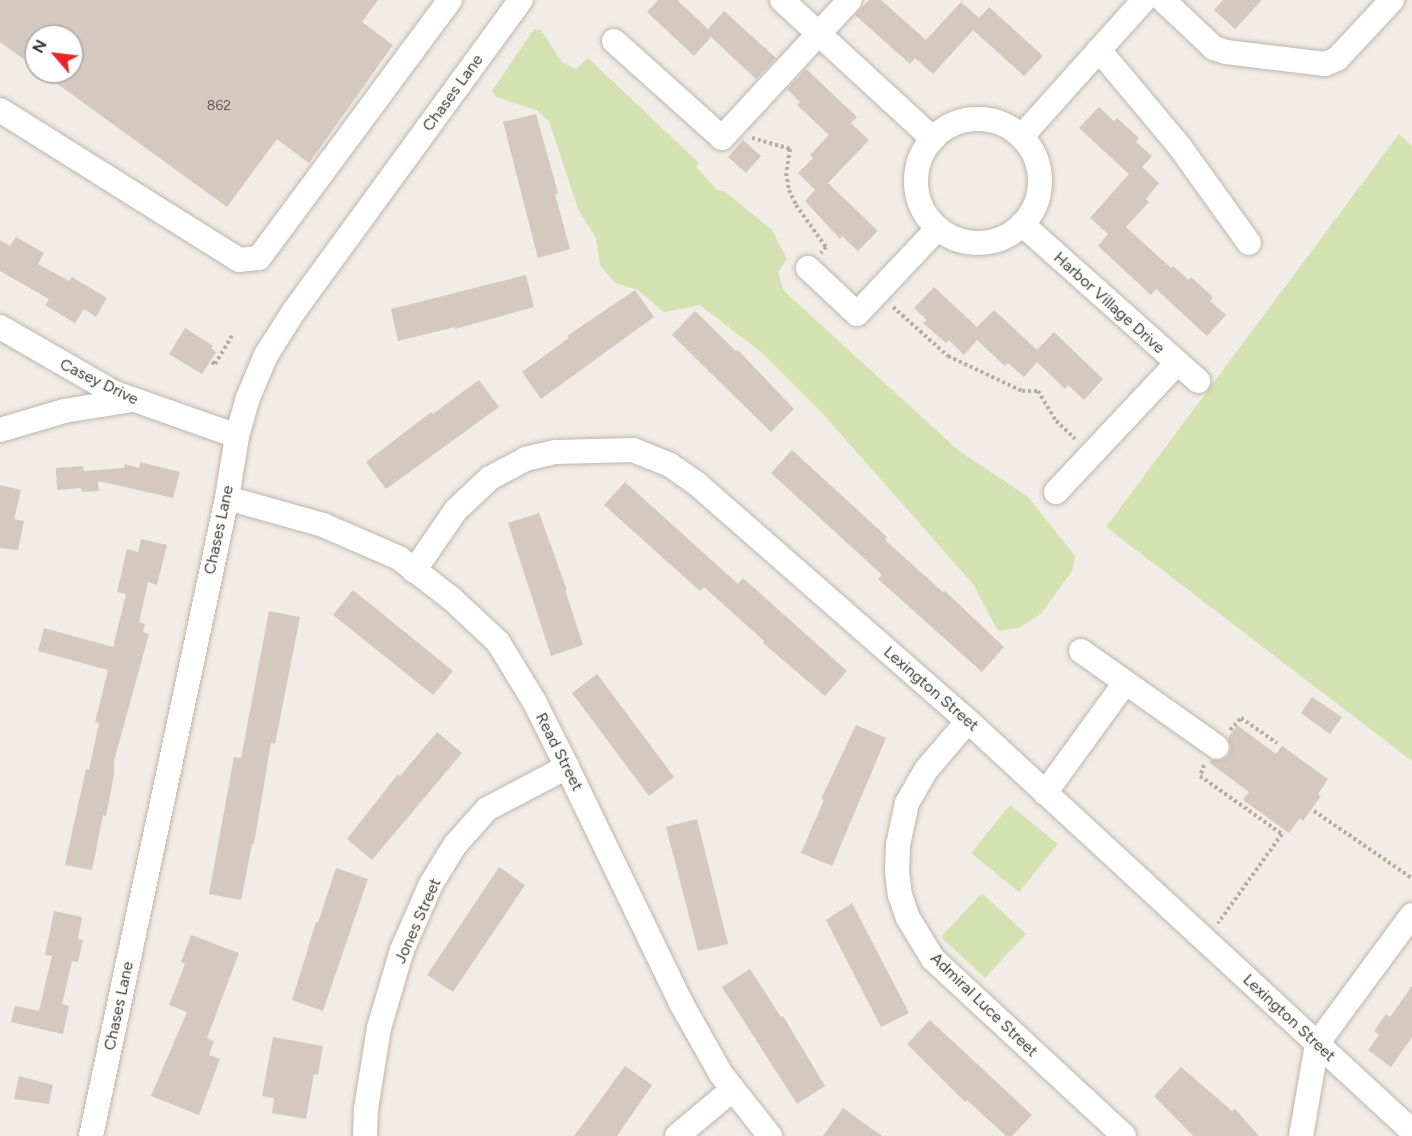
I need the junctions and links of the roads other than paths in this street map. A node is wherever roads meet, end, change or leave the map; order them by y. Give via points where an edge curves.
1 (450, 0) edge
2 (521, 0) edge
3 (782, 0) edge
4 (850, 0) edge
5 (1163, 0) edge
6 (1392, 0) edge
7 (1132, 4) edge
8 (818, 35) junction
9 (614, 40) dead end
10 (1099, 50) junction
11 (0, 110) edge
12 (1022, 136) junction
13 (933, 139) junction
14 (1022, 224) junction
15 (938, 228) junction
16 (1249, 243) dead end
17 (808, 268) road end
18 (0, 327) edge
19 (1176, 364) junction
20 (1198, 381) dead end
21 (132, 400) junction
22 (0, 430) edge
23 (237, 436) junction
24 (1056, 492) dead end
25 (227, 498) junction
26 (414, 571) junction
27 (1081, 651) dead end
28 (1125, 682) junction
29 (968, 721) junction
30 (1217, 747) road end
31 (567, 767) junction
32 (1045, 793) junction
33 (1412, 915) edge
34 (1317, 1044) junction
35 (732, 1090) junction
36 (1412, 1131) edge
37 (91, 1136) edge
38 (365, 1136) edge
39 (677, 1136) edge
40 (770, 1136) edge
41 (1124, 1136) edge
42 (1302, 1136) edge

1 - 11 street via 259,258 239,260
2 - 23 street, Chases Lane via 294,311 266,355
3 - 8 street
4 - 8 street
5 - 6 street via 1214,48 1325,64 1337,59
7 - 10 street
8 - 9 street via 722,138
8 - 13 street
10 - 12 street
10 - 16 street via 1180,147
12 - 13 street via 1011,127 984,118 956,123
12 - 14 street via 1038,164 1040,180 1038,196
13 - 15 street via 924,150 916,177 921,205
14 - 15 street via 1010,234 981,243 965,241
14 - 19 street, Harbor Village Drive
15 - 17 street via 857,314
18 - 21 street, Casey Drive
19 - 20 street, Harbor Village Drive
19 - 24 street
21 - 22 street via 64,411
21 - 23 street, Casey Drive
23 - 25 street, Chases Lane
25 - 26 street, Read Street via 323,525 399,558
25 - 37 street, Chases Lane
26 - 29 street, Lexington Street via 456,510 490,478 525,459 556,452 633,450 670,465 697,484
26 - 31 street, Read Street via 452,599 498,642 534,701
27 - 28 street
28 - 30 street
28 - 32 street
29 - 32 street, Lexington Street
29 - 41 street, Admiral Luce Street via 926,770 907,803 897,872 908,918 933,959
31 - 35 street, Read Street via 681,1003
31 - 38 street, Jones Street via 487,809 455,845 431,884 402,950 378,1028
32 - 34 street, Lexington Street
33 - 34 street
34 - 36 street, Lexington Street
34 - 42 street
35 - 39 street
35 - 40 street, Read Street

